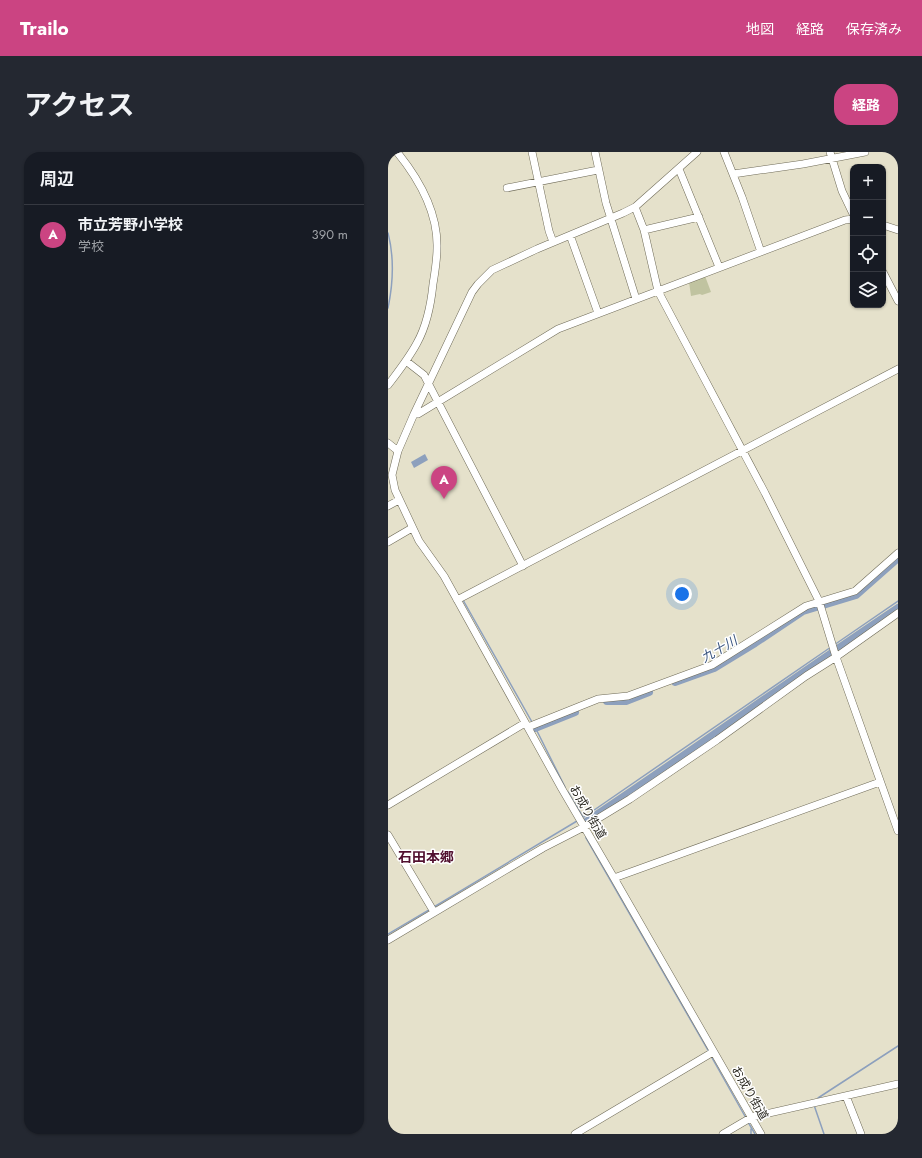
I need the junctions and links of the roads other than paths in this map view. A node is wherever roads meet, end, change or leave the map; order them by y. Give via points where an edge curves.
1 (397, 152) edge
2 (532, 152) edge
3 (595, 152) edge
4 (697, 152) edge
5 (724, 152) edge
6 (865, 152) edge
7 (831, 155) edge
8 (679, 169) junction
9 (598, 170) junction
10 (733, 174) junction
11 (539, 181) junction
12 (507, 188) dead end
13 (635, 206) junction
14 (850, 208) edge
15 (698, 217) junction
16 (611, 218) junction
17 (850, 219) edge
18 (886, 226) edge
19 (644, 230) junction
20 (898, 230) edge
21 (570, 235) junction
22 (553, 242) junction
23 (761, 252) junction
24 (719, 267) junction
25 (886, 278) edge
26 (658, 291) junction
27 (636, 299) junction
28 (898, 301) edge
29 (598, 313) junction
30 (406, 361) junction
31 (898, 369) edge
32 (428, 384) junction
33 (388, 385) edge
34 (438, 402) junction
35 (414, 414) junction
36 (388, 443) edge
37 (398, 451) junction
38 (742, 451) junction
39 (390, 475) edge
40 (399, 500) junction
41 (388, 506) edge
42 (412, 528) junction
43 (388, 542) edge
44 (898, 553) edge
45 (523, 566) junction
46 (458, 600) junction
47 (819, 601) junction
48 (898, 613) edge
49 (836, 657) junction
50 (527, 725) junction
51 (880, 782) junction
52 (388, 805) edge
53 (584, 827) junction
54 (898, 831) edge
55 (388, 835) edge
56 (614, 878) junction
57 (434, 912) junction
58 (388, 940) edge
59 (711, 1053) junction
60 (898, 1084) edge
61 (846, 1096) junction
62 (752, 1117) junction
63 (575, 1134) edge
64 (723, 1134) edge
65 (761, 1134) edge
66 (860, 1134) edge

1 - 30 street via 414,174 428,203 437,246 432,297 426,320 418,342
2 - 11 street
3 - 9 street
4 - 8 street
5 - 10 street
6 - 7 street
7 - 10 street via 803,164
7 - 14 street
8 - 13 street
8 - 15 street
9 - 11 street
9 - 16 street
10 - 23 street
11 - 12 street
11 - 22 street
13 - 16 street
13 - 19 street
15 - 19 street
15 - 24 street
16 - 21 street
16 - 27 street
17 - 23 street
18 - 20 street
19 - 26 street
21 - 22 street
21 - 29 street
22 - 32 street via 492,270 478,284
23 - 24 street
24 - 26 street
25 - 28 street
26 - 27 street
26 - 38 street
27 - 29 street
29 - 34 street via 553,332
30 - 32 street via 420,371
30 - 33 street
31 - 38 street
32 - 34 street
32 - 35 street
34 - 35 street
34 - 45 street
35 - 37 street
36 - 37 street
37 - 39 street
38 - 45 street
38 - 47 street
39 - 40 street, お成り街道
40 - 41 street
40 - 42 street, お成り街道
42 - 43 street
42 - 46 street, お成り街道
44 - 47 street via 855,590
45 - 46 street
46 - 50 street, お成り街道
47 - 49 street
47 - 50 street via 806,606 712,665 628,696 598,699
48 - 49 street
49 - 51 street
49 - 53 street via 658,780
50 - 52 street
50 - 53 street, お成り街道
51 - 54 street
51 - 56 street
53 - 56 street, お成り街道
53 - 57 street
55 - 57 street
56 - 59 street, お成り街道
57 - 58 street
59 - 62 street, お成り街道
59 - 63 street
60 - 61 street
61 - 62 street
61 - 66 street
62 - 64 street
62 - 65 street, お成り街道

